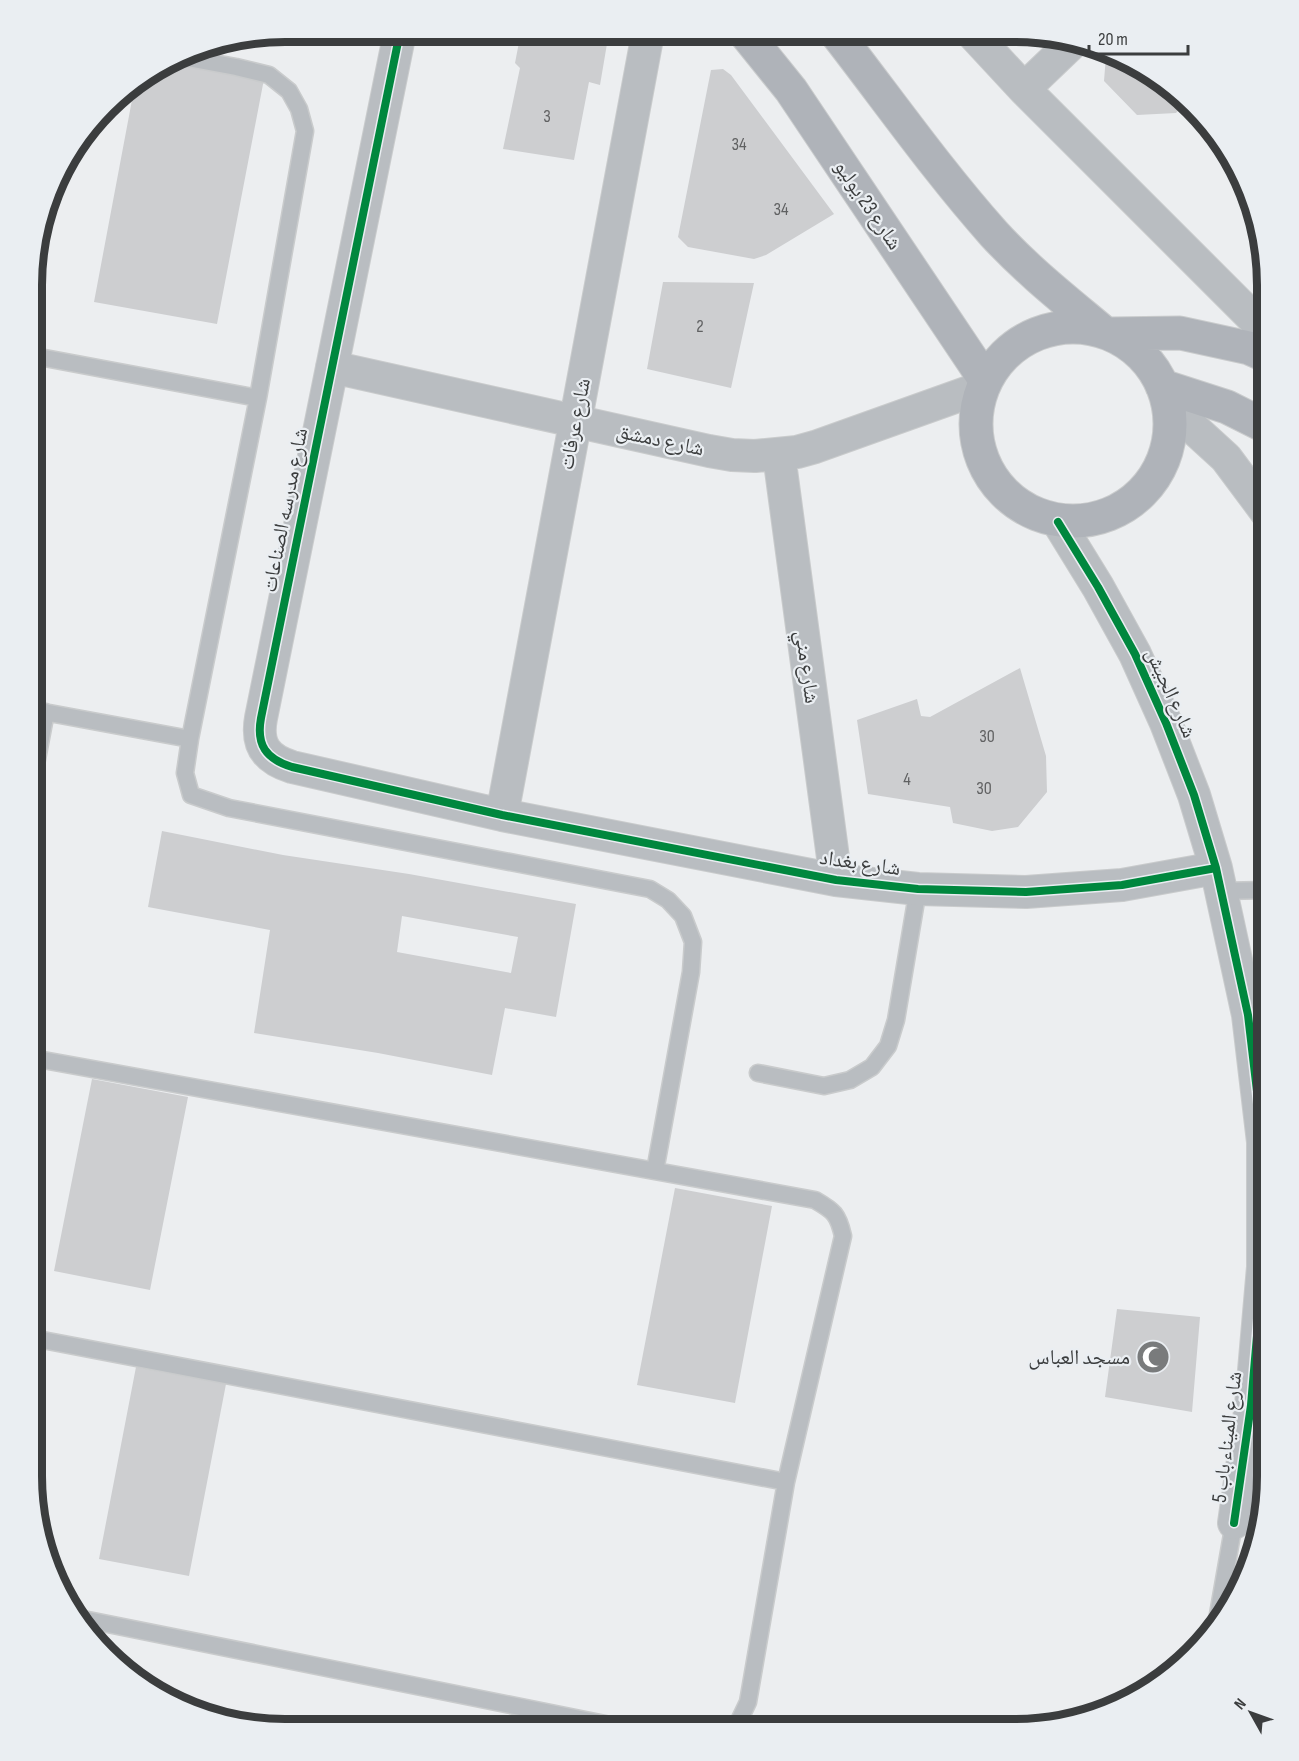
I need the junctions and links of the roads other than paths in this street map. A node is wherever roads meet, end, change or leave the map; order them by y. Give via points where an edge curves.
1 (398, 42) edge
2 (646, 42) edge
3 (752, 42) edge
4 (843, 42) edge
5 (981, 42) edge
6 (1067, 48) edge
7 (194, 59) edge
8 (1024, 88) junction
9 (1257, 321) edge
10 (1106, 333) junction
11 (1257, 352) edge
12 (42, 358) edge
13 (332, 367) junction
14 (984, 384) junction
15 (1165, 396) junction
16 (258, 398) junction
17 (576, 422) junction
18 (1257, 422) edge
19 (779, 455) junction
20 (1257, 500) edge
21 (1058, 522) junction
22 (42, 712) edge
23 (190, 740) junction
24 (502, 814) junction
25 (836, 880) junction
26 (1219, 880) junction
27 (1257, 888) edge
28 (918, 889) junction
29 (42, 1060) edge
30 (758, 1073) dead end
31 (1257, 1091) edge
32 (654, 1171) junction
33 (1257, 1336) edge
34 (42, 1340) edge
35 (786, 1482) junction
36 (1247, 1525) edge
37 (1225, 1595) edge
38 (89, 1620) edge
39 (580, 1719) edge
40 (740, 1719) edge

1 - 13 street, شارع مدرسه الصناعات
2 - 17 street, شارع عرفات
3 - 14 main road, شارع 23 يوليو via 790,90
4 - 10 main road via 995,234 1047,285
5 - 8 street
6 - 8 street
7 - 16 lane via 269,75 289,91 305,131
8 - 9 street
10 - 11 main road via 1180,333
10 - 14 main road via 1080,327 1057,328 1035,335 998,362
10 - 15 main road via 1131,346 1149,364
12 - 16 lane
13 - 17 street, شارع دمشق
13 - 24 street, شارع مدرسه الصناعات via 261,718 262,744 268,755 285,765
14 - 19 street, شارع دمشق via 815,447
14 - 21 main road via 976,412 976,437 983,462 995,484 1013,502
15 - 18 main road via 1227,407
15 - 20 street via 1226,458
15 - 21 main road via 1169,428 1166,451 1143,491 1126,506 1105,516
16 - 23 lane
17 - 19 street, شارع دمشق via 732,455
17 - 24 street, شارع عرفات
19 - 25 street, شارع مني
21 - 26 street, شارع الجيش via 1135,654 1194,795
22 - 23 lane
23 - 32 lane via 185,772 191,795 207,802 650,889 668,900 683,916 693,942 691,972
24 - 25 street, شارع بغداد
25 - 28 street, شارع بغداد
26 - 27 lane
26 - 28 street, شارع بغداد via 1026,892
26 - 31 street, شارع الميناء باب 5 via 1248,1015
28 - 30 lane via 896,1020 888,1046 872,1066 850,1080 824,1086
29 - 32 lane
32 - 35 lane via 815,1200 839,1220 843,1236
33 - 36 street, شارع الميناء باب 5
34 - 35 lane
35 - 40 lane via 747,1701
36 - 37 lane
38 - 39 lane

